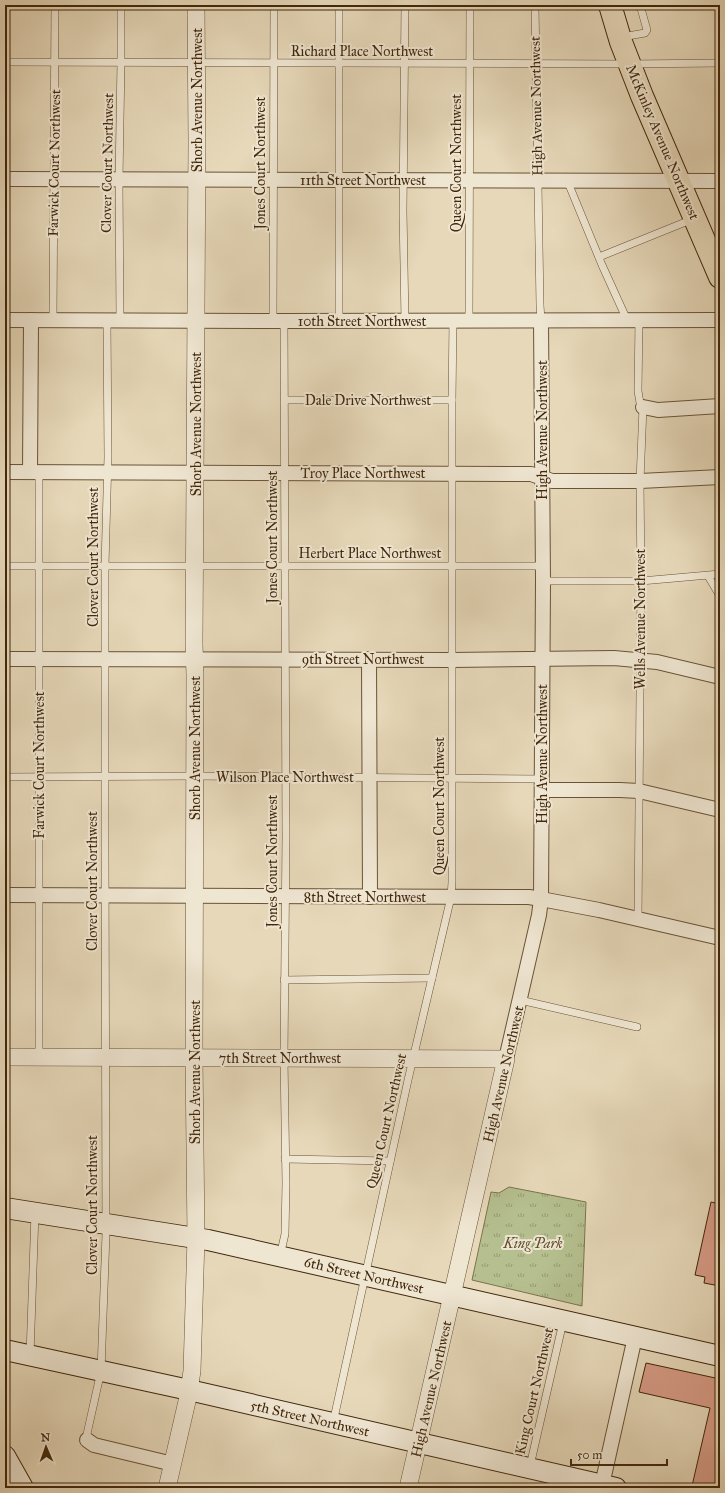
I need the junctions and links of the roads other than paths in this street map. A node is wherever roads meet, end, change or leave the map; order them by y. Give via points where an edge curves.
1 (55, 5) edge
2 (121, 5) edge
3 (196, 5) edge
4 (274, 5) edge
5 (339, 5) edge
6 (405, 5) edge
7 (470, 5) edge
8 (535, 5) edge
9 (610, 5) edge
10 (640, 5) edge
11 (620, 38) junction
12 (5, 62) edge
13 (55, 62) junction
14 (121, 62) junction
15 (197, 63) junction
16 (404, 63) junction
17 (720, 63) edge
18 (274, 64) junction
19 (339, 64) junction
20 (469, 64) junction
21 (536, 64) junction
22 (630, 64) junction
23 (5, 179) edge
24 (54, 179) junction
25 (119, 179) junction
26 (197, 179) junction
27 (273, 180) junction
28 (339, 180) junction
29 (403, 180) junction
30 (469, 180) junction
31 (538, 180) junction
32 (567, 180) junction
33 (679, 181) junction
34 (720, 182) edge
35 (694, 218) junction
36 (599, 257) junction
37 (720, 277) edge
38 (5, 320) edge
39 (31, 320) junction
40 (53, 320) junction
41 (405, 320) junction
42 (453, 320) junction
43 (470, 320) junction
44 (541, 320) junction
45 (633, 320) junction
46 (720, 320) edge
47 (113, 321) junction
48 (196, 321) junction
49 (279, 321) junction
50 (339, 321) junction
51 (285, 400) junction
52 (452, 400) junction
53 (720, 406) edge
54 (643, 407) junction
55 (5, 472) edge
56 (35, 472) junction
57 (196, 472) junction
58 (106, 473) junction
59 (285, 473) junction
60 (453, 474) junction
61 (720, 477) edge
62 (543, 478) junction
63 (640, 481) junction
64 (5, 566) edge
65 (40, 566) junction
66 (105, 566) junction
67 (195, 566) junction
68 (285, 566) junction
69 (452, 566) junction
70 (543, 566) junction
71 (720, 574) edge
72 (708, 576) junction
73 (543, 581) junction
74 (641, 581) junction
75 (720, 596) edge
76 (5, 659) edge
77 (40, 659) junction
78 (106, 659) junction
79 (195, 659) junction
80 (285, 659) junction
81 (369, 659) junction
82 (543, 659) junction
83 (452, 660) junction
84 (640, 660) junction
85 (720, 677) edge
86 (195, 776) junction
87 (5, 777) edge
88 (39, 777) junction
89 (105, 777) junction
90 (285, 778) junction
91 (370, 778) junction
92 (452, 778) junction
93 (542, 784) junction
94 (640, 791) junction
95 (720, 810) edge
96 (5, 895) edge
97 (39, 895) junction
98 (106, 895) junction
99 (195, 896) junction
100 (284, 896) junction
101 (370, 897) junction
102 (450, 897) junction
103 (541, 898) junction
104 (638, 920) junction
105 (720, 938) edge
106 (432, 978) junction
107 (284, 980) junction
108 (520, 1000) junction
109 (637, 1027) dead end
110 (5, 1057) edge
111 (39, 1057) junction
112 (105, 1058) junction
113 (194, 1058) junction
114 (284, 1058) junction
115 (414, 1058) junction
116 (506, 1058) junction
117 (285, 1159) junction
118 (390, 1160) junction
119 (5, 1208) edge
120 (35, 1213) junction
121 (106, 1224) junction
122 (196, 1238) junction
123 (280, 1256) junction
124 (365, 1275) junction
125 (452, 1295) junction
126 (563, 1320) junction
127 (636, 1337) junction
128 (5, 1350) edge
129 (30, 1355) junction
130 (720, 1356) edge
131 (101, 1371) junction
132 (190, 1390) junction
133 (332, 1423) junction
134 (87, 1440) joint
135 (418, 1443) junction
136 (5, 1456) edge
137 (173, 1464) junction
138 (530, 1468) junction
139 (609, 1486) edge
140 (23, 1488) edge
141 (167, 1488) edge
142 (408, 1488) edge

1 - 13 lane, Farwick Court Northwest
2 - 14 lane, Clover Court Northwest
3 - 15 street, Shorb Avenue Northwest
4 - 18 lane, Jones Court Northwest
5 - 19 lane
6 - 16 lane
7 - 20 lane, Queen Court Northwest
8 - 21 lane, High Avenue Northwest
9 - 11 main road, McKinley Avenue Northwest
10 - 11 lane via 647,30 645,33
11 - 22 main road, McKinley Avenue Northwest
12 - 13 lane, Richard Place Northwest
13 - 14 lane, Richard Place Northwest
13 - 24 lane, Farwick Court Northwest
14 - 15 lane, Richard Place Northwest
14 - 25 lane, Clover Court Northwest
15 - 18 lane, Richard Place Northwest
15 - 26 street, Shorb Avenue Northwest
16 - 19 lane, Richard Place Northwest
16 - 20 lane, Richard Place Northwest
16 - 29 lane
17 - 22 lane, Richard Place Northwest
18 - 19 lane, Richard Place Northwest
18 - 27 lane, Jones Court Northwest
19 - 28 lane
20 - 21 lane, Richard Place Northwest
20 - 30 lane, Queen Court Northwest
21 - 22 lane, Richard Place Northwest
21 - 31 lane, High Avenue Northwest
22 - 33 main road, McKinley Avenue Northwest
23 - 24 street, 11th Street Northwest
24 - 25 street, 11th Street Northwest
24 - 40 lane, Farwick Court Northwest
25 - 26 street, 11th Street Northwest
25 - 47 lane, Clover Court Northwest
26 - 27 street, 11th Street Northwest
26 - 48 street, Shorb Avenue Northwest
27 - 28 street, 11th Street Northwest
27 - 49 lane, Jones Court Northwest
28 - 29 street, 11th Street Northwest
28 - 50 lane
29 - 30 street, 11th Street Northwest
29 - 41 lane
30 - 31 street, 11th Street Northwest
30 - 43 lane, Queen Court Northwest
31 - 32 street, 11th Street Northwest
31 - 44 lane, High Avenue Northwest
32 - 33 street, 11th Street Northwest
32 - 36 lane, Wells Avenue Northwest
33 - 34 street, 11th Street Northwest
33 - 35 main road, McKinley Avenue Northwest
35 - 36 lane
35 - 37 main road, McKinley Avenue Northwest via 711,250
36 - 45 lane, Wells Avenue Northwest
38 - 39 street, 10th Street Northwest
39 - 40 street, 10th Street Northwest
39 - 56 street, Farwick Court Northwest
40 - 47 street, 10th Street Northwest
41 - 42 street, 10th Street Northwest
41 - 50 street, 10th Street Northwest
42 - 43 street, 10th Street Northwest
42 - 52 lane, Queen Court Northwest
43 - 44 street, 10th Street Northwest
44 - 45 street, 10th Street Northwest
44 - 62 street, High Avenue Northwest
45 - 46 street, 10th Street Northwest
45 - 54 lane, Wells Avenue Northwest via 638,391
47 - 48 street, 10th Street Northwest
47 - 58 lane, Clover Court Northwest
48 - 49 street, 10th Street Northwest
48 - 57 street, Shorb Avenue Northwest
49 - 50 street, 10th Street Northwest
49 - 51 lane, Jones Court Northwest
51 - 52 lane, Dale Drive Northwest
51 - 59 lane, Jones Court Northwest
52 - 60 lane, Queen Court Northwest
53 - 54 street via 658,410
54 - 63 lane, Wells Avenue Northwest
55 - 56 street, Troy Place Northwest
56 - 58 street, Troy Place Northwest
56 - 65 lane, Farwick Court Northwest
57 - 58 street, Troy Place Northwest
57 - 59 street, Troy Place Northwest
57 - 67 street, Shorb Avenue Northwest
58 - 66 lane, Clover Court Northwest
59 - 60 street, Troy Place Northwest
59 - 68 lane, Jones Court Northwest
60 - 62 street, Troy Place Northwest via 531,474
60 - 69 lane, Queen Court Northwest
61 - 63 street, Troy Place Northwest
62 - 63 street, Troy Place Northwest via 552,481
62 - 70 street, High Avenue Northwest
63 - 74 lane, Wells Avenue Northwest
64 - 65 lane, Herbert Place Northwest
65 - 66 lane, Herbert Place Northwest
65 - 77 lane, Farwick Court Northwest
66 - 67 lane, Herbert Place Northwest
66 - 78 lane, Clover Court Northwest
67 - 68 lane, Herbert Place Northwest
67 - 79 street, Shorb Avenue Northwest
68 - 69 lane, Herbert Place Northwest
68 - 80 lane, Jones Court Northwest
69 - 70 lane, Herbert Place Northwest
69 - 83 lane, Queen Court Northwest
70 - 73 street, High Avenue Northwest
71 - 72 lane
72 - 74 lane
72 - 75 lane
73 - 74 lane
73 - 82 street, High Avenue Northwest
74 - 84 lane, Wells Avenue Northwest
76 - 77 street, 9th Street Northwest
77 - 78 street, 9th Street Northwest
77 - 88 lane, Farwick Court Northwest
78 - 79 street, 9th Street Northwest
78 - 89 lane, Clover Court Northwest
79 - 80 street, 9th Street Northwest
79 - 86 street, Shorb Avenue Northwest
80 - 81 street, 9th Street Northwest
80 - 90 lane, Jones Court Northwest
81 - 83 street, 9th Street Northwest
81 - 91 street
82 - 83 street, 9th Street Northwest
82 - 84 street, 9th Street Northwest
82 - 93 street, High Avenue Northwest
83 - 92 lane, Queen Court Northwest
84 - 85 street, 9th Street Northwest
84 - 94 lane, Wells Avenue Northwest
86 - 89 lane, Wilson Place Northwest
86 - 90 lane, Wilson Place Northwest
86 - 99 street, Shorb Avenue Northwest
87 - 88 lane, Wilson Place Northwest
88 - 89 lane, Wilson Place Northwest
88 - 97 lane, Farwick Court Northwest
89 - 98 lane, Clover Court Northwest
90 - 91 lane, Wilson Place Northwest
90 - 100 lane, Jones Court Northwest
91 - 92 lane, Wilson Place Northwest
91 - 101 street
92 - 93 lane, Wilson Place Northwest
92 - 102 lane, Queen Court Northwest
93 - 94 street, Wilson Place Northwest
93 - 103 street, High Avenue Northwest
94 - 95 street, Wilson Place Northwest
94 - 104 lane, Wells Avenue Northwest
96 - 97 street, 8th Street Northwest
97 - 98 street, 8th Street Northwest
97 - 111 lane, Farwick Court Northwest
98 - 99 street, 8th Street Northwest
98 - 112 lane, Clover Court Northwest
99 - 100 street, 8th Street Northwest
99 - 113 street, Shorb Avenue Northwest
100 - 101 street, 8th Street Northwest
100 - 107 lane, Jones Court Northwest
101 - 102 street, 8th Street Northwest
102 - 103 street, 8th Street Northwest
102 - 106 lane, Queen Court Northwest
103 - 104 street, 8th Street Northwest
103 - 108 street, High Avenue Northwest
104 - 105 street, 8th Street Northwest
106 - 107 lane
106 - 115 lane, Queen Court Northwest
107 - 114 lane, Jones Court Northwest
108 - 109 lane
108 - 116 street, High Avenue Northwest
110 - 111 street, 7th Street Northwest
111 - 112 street, 7th Street Northwest
112 - 113 street, 7th Street Northwest
112 - 121 lane, Clover Court Northwest
113 - 114 street, 7th Street Northwest
113 - 122 street, Shorb Avenue Northwest
114 - 115 street, 7th Street Northwest
114 - 117 lane, Jones Court Northwest
115 - 116 street, 7th Street Northwest
115 - 118 lane, Queen Court Northwest
116 - 125 street, High Avenue Northwest
117 - 118 lane
117 - 123 lane, Jones Court Northwest via 285,1234
118 - 124 lane, Queen Court Northwest
119 - 120 main road, 6th Street Northwest
120 - 121 main road, 6th Street Northwest
120 - 129 lane
121 - 122 main road, 6th Street Northwest
121 - 131 lane, Clover Court Northwest
122 - 123 main road, 6th Street Northwest
122 - 132 street, Shorb Avenue Northwest
123 - 124 main road, 6th Street Northwest
124 - 125 main road, 6th Street Northwest
124 - 133 lane, Queen Court Northwest
125 - 126 main road, 6th Street Northwest
125 - 135 street, High Avenue Northwest
126 - 127 main road, 6th Street Northwest
126 - 138 lane, King Court Northwest
127 - 130 main road, 6th Street Northwest
127 - 139 street
128 - 129 main road, 5th Street Northwest
129 - 131 main road, 5th Street Northwest
131 - 132 main road, 5th Street Northwest
131 - 134 lane, Clover Court Northwest
132 - 133 main road, 5th Street Northwest
132 - 137 street, Shorb Avenue Northwest
133 - 135 main road, 5th Street Northwest
134 - 137 street via 94,1445
135 - 138 main road, 5th Street Northwest
135 - 142 street, High Avenue Northwest
136 - 140 main road
137 - 141 street, Shorb Avenue Northwest
138 - 139 main road, 5th Street Northwest

